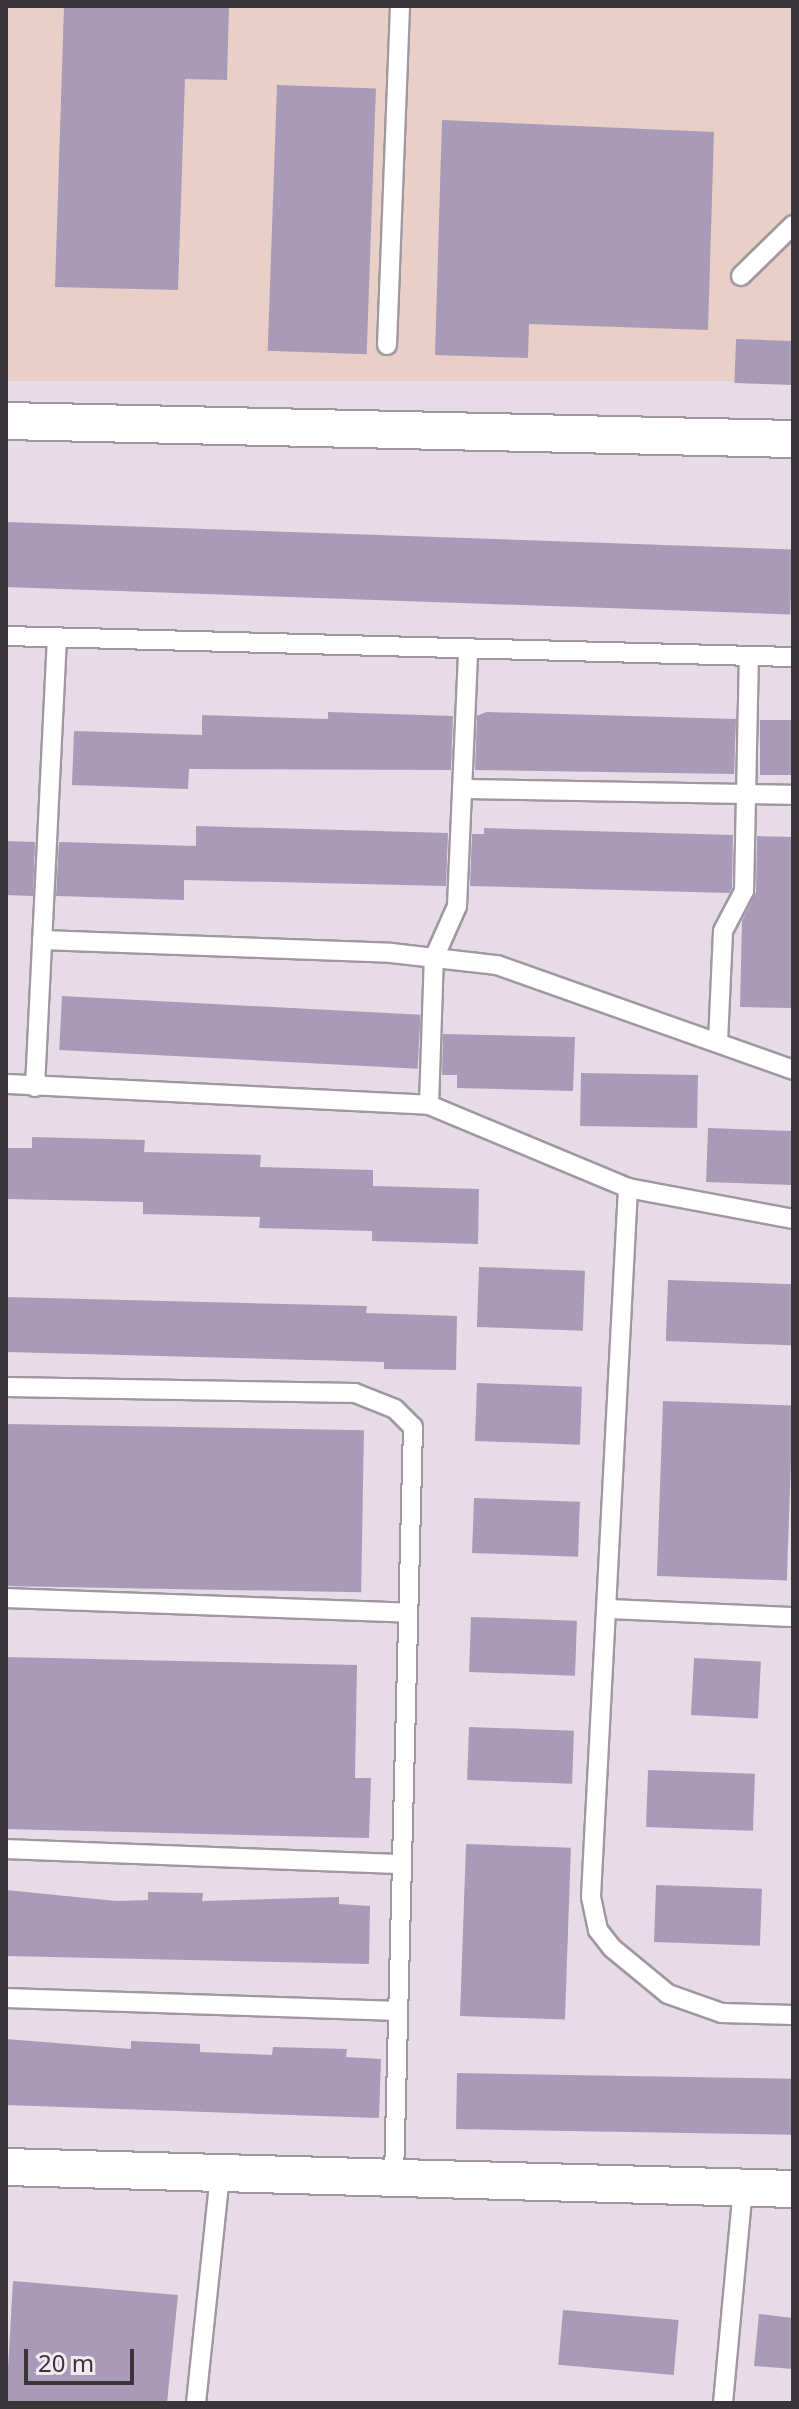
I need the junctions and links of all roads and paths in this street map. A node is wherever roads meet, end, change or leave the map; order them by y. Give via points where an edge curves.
1 (400, 6) edge
2 (793, 225) edge
3 (741, 276) dead end
4 (387, 345) dead end
5 (6, 421) edge
6 (793, 439) edge
7 (6, 636) edge
8 (57, 638) junction
9 (468, 649) junction
10 (749, 656) junction
11 (793, 657) edge
12 (462, 789) junction
13 (746, 794) junction
14 (793, 795) edge
15 (42, 940) junction
16 (434, 958) junction
17 (718, 1042) junction
18 (793, 1070) edge
19 (6, 1084) edge
20 (35, 1087) junction
21 (429, 1105) junction
22 (628, 1188) junction
23 (793, 1219) edge
24 (6, 1387) edge
25 (6, 1598) edge
26 (607, 1609) junction
27 (408, 1613) junction
28 (793, 1617) edge
29 (6, 1849) edge
30 (402, 1864) junction
31 (6, 1998) edge
32 (398, 2011) junction
33 (793, 2015) edge
34 (6, 2167) edge
35 (220, 2173) junction
36 (394, 2178) junction
37 (743, 2188) junction
38 (793, 2189) edge
39 (196, 2403) edge
40 (723, 2403) edge

1 - 4 lane
2 - 3 lane
5 - 6 street
7 - 8 lane
8 - 9 lane
8 - 15 lane
9 - 10 lane
9 - 12 lane
10 - 11 lane
10 - 13 lane
12 - 13 lane
12 - 16 lane via 457,906
13 - 14 lane
13 - 17 lane via 744,891 723,931
15 - 16 lane
15 - 20 lane
16 - 17 lane via 497,965
16 - 21 lane
17 - 18 lane
19 - 20 lane
20 - 21 lane
21 - 22 lane
22 - 23 lane
22 - 26 lane
24 - 27 lane via 355,1393 395,1409 413,1427
25 - 27 lane
26 - 28 lane
26 - 33 lane via 591,1897 598,1930 627,1964 668,1994 722,2013
27 - 30 lane
29 - 30 lane
30 - 32 lane
31 - 32 lane
32 - 36 lane
34 - 35 street
35 - 36 street
35 - 39 lane
36 - 37 street
37 - 38 street
37 - 40 lane

